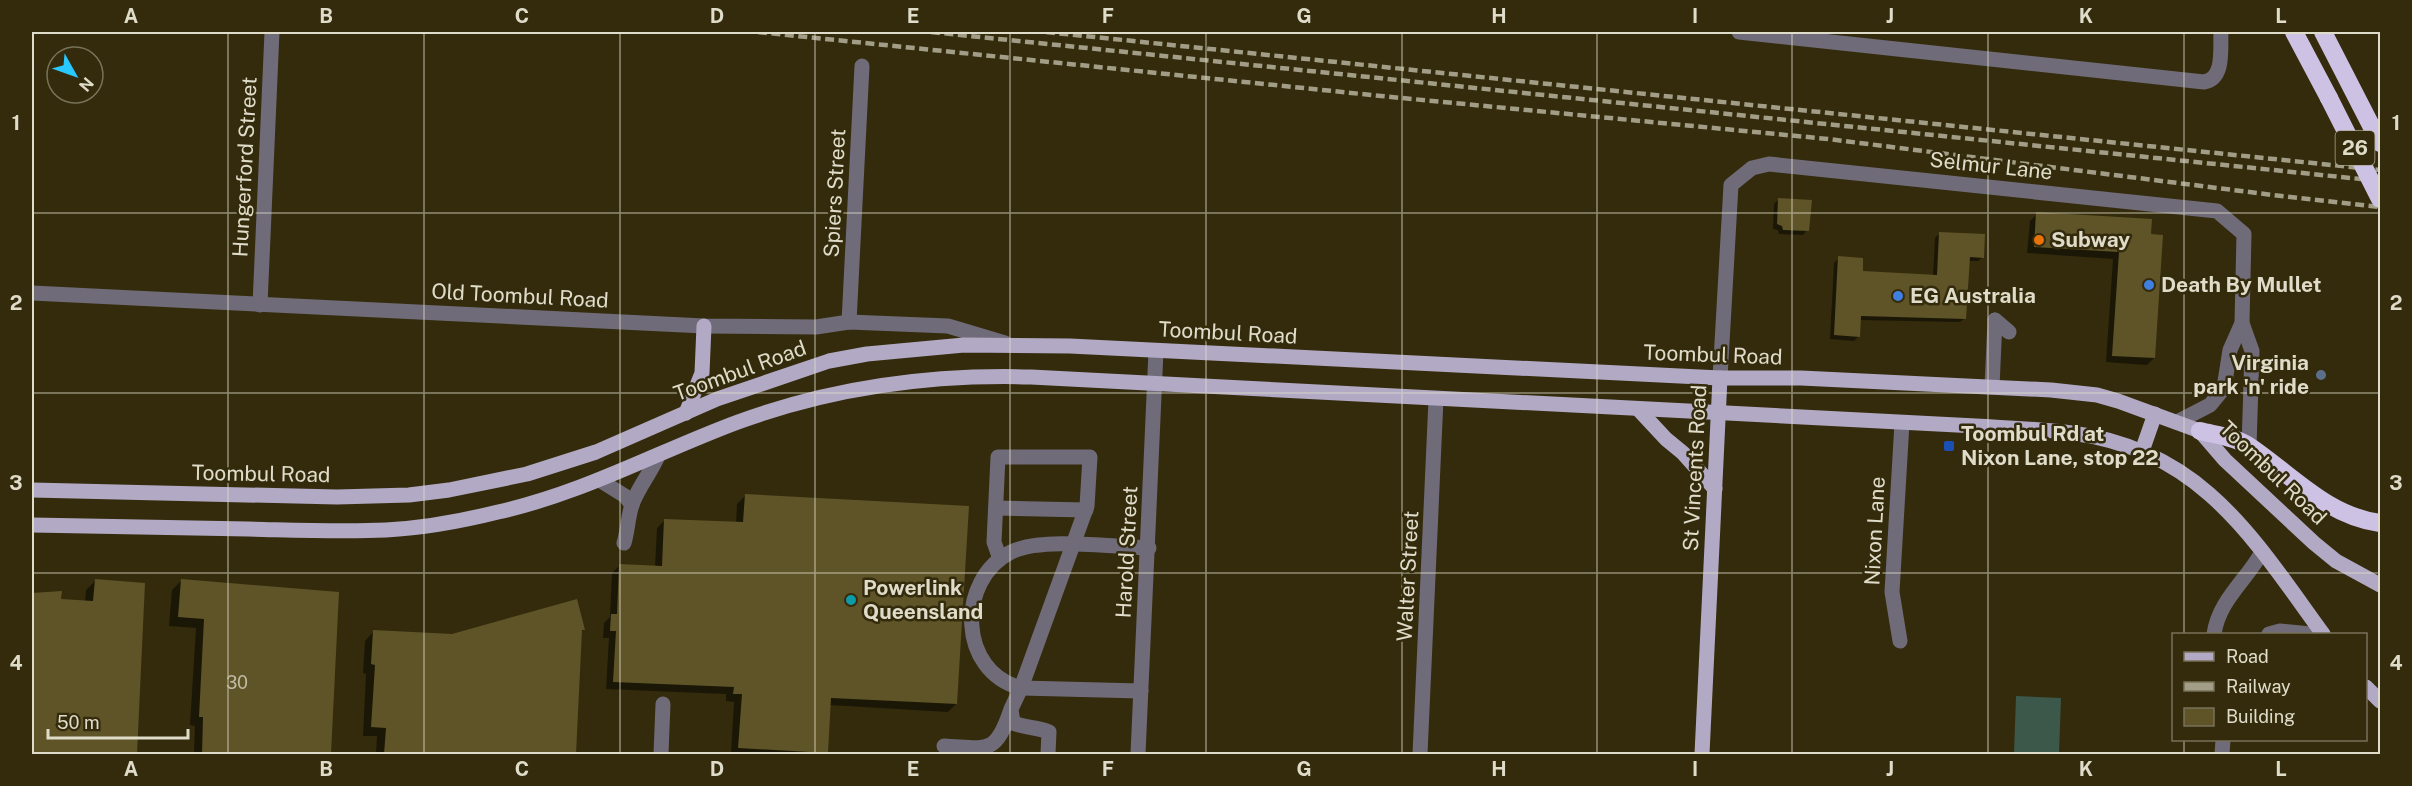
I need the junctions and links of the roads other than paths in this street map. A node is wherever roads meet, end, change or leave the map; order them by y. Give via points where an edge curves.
1 (272, 32) edge
2 (1740, 32) edge
3 (2221, 32) edge
4 (2294, 32) edge
5 (2323, 32) edge
6 (862, 66) dead end
7 (2380, 143) edge
8 (1731, 185) joint
9 (2380, 199) edge
10 (32, 293) edge
11 (260, 305) junction
12 (849, 322) junction
13 (2242, 323) junction
14 (704, 326) junction
15 (2009, 332) dead end
16 (1005, 344) junction
17 (1156, 351) junction
18 (1720, 378) junction
19 (1156, 385) junction
20 (1992, 387) junction
21 (1436, 399) junction
22 (1638, 409) junction
23 (686, 413) junction
24 (1718, 413) junction
25 (2155, 414) junction
26 (2177, 422) junction
27 (1902, 423) junction
28 (2200, 431) junction
29 (2249, 447) junction
30 (2142, 451) junction
31 (658, 456) junction
32 (601, 481) junction
33 (1715, 489) junction
34 (32, 490) edge
35 (632, 505) junction
36 (996, 508) junction
37 (1086, 510) junction
38 (2380, 523) edge
39 (32, 525) edge
40 (624, 543) dead end
41 (1073, 545) junction
42 (1149, 548) junction
43 (2262, 552) junction
44 (1000, 559) junction
45 (2380, 585) edge
46 (2214, 633) edge
47 (2273, 633) edge
48 (2300, 633) edge
49 (2322, 633) edge
50 (1900, 640) dead end
51 (1021, 688) junction
52 (2367, 688) edge
53 (1142, 691) junction
54 (2380, 701) edge
55 (663, 704) dead end
56 (1011, 709) junction
57 (944, 746) dead end
58 (661, 754) edge
59 (1048, 754) edge
60 (1138, 754) edge
61 (1420, 754) edge
62 (1702, 754) edge

1 - 11 street, Hungerford Street
2 - 3 street via 2196,82 2213,79 2219,66
4 - 9 highway, 26, bridge
5 - 7 highway, 26
6 - 12 street, Spiers Street
8 - 13 street, Selmur Lane via 1752,168 1769,164 2210,210 2244,234
8 - 18 street, St Vincents Road
10 - 11 street, Old Toombul Road
11 - 14 street, Old Toombul Road
12 - 14 street, Old Toombul Road via 816,327
12 - 16 street, Old Toombul Road via 948,326
13 - 26 street via 2230,350 2224,388 2210,405
13 - 29 street via 2252,351
14 - 23 main road via 702,373
15 - 20 street via 1995,320
16 - 17 main road, Toombul Road
16 - 23 main road, Toombul Road via 867,354 829,361 753,385
17 - 18 main road, Toombul Road
17 - 19 street, Harold Street
18 - 20 main road, Toombul Road
18 - 24 main road, St Vincents Road
19 - 21 main road
19 - 31 main road via 994,376 884,384 807,399 699,437
19 - 42 street, Harold Street
20 - 25 main road, Toombul Road via 2097,395
21 - 22 main road
21 - 61 street, Walter Street
22 - 24 main road
22 - 33 main road
23 - 34 main road, Toombul Road via 560,464 488,483 409,495 316,497
24 - 27 main road
24 - 33 main road, St Vincents Road
25 - 26 main road, Toombul Road
25 - 30 main road
26 - 28 main road, Toombul Road
27 - 30 main road via 2073,433
27 - 50 street, Nixon Lane via 1892,592
28 - 29 highway
28 - 45 main road, Toombul Road via 2225,460 2314,543 2336,561
29 - 38 highway via 2326,503 2346,514
30 - 43 main road via 2181,471 2210,492
31 - 32 main road
31 - 35 street
32 - 35 street
32 - 39 main road via 504,511 388,530
33 - 62 main road, St Vincents Road
35 - 40 street
36 - 37 street
36 - 37 street via 998,457 1090,457
36 - 44 street via 994,542
37 - 41 street
41 - 42 street
41 - 44 street via 1030,546
41 - 51 street
42 - 53 street, Harold Street
43 - 46 street via 2222,606
43 - 49 main road
44 - 51 street via 989,568 974,593 972,634 987,668 1009,685
47 - 48 street
51 - 53 street
51 - 56 street
52 - 54 main road
53 - 60 street, Harold Street
55 - 58 street
56 - 57 street via 1005,727 992,745
56 - 59 street via 1013,723 1049,732

